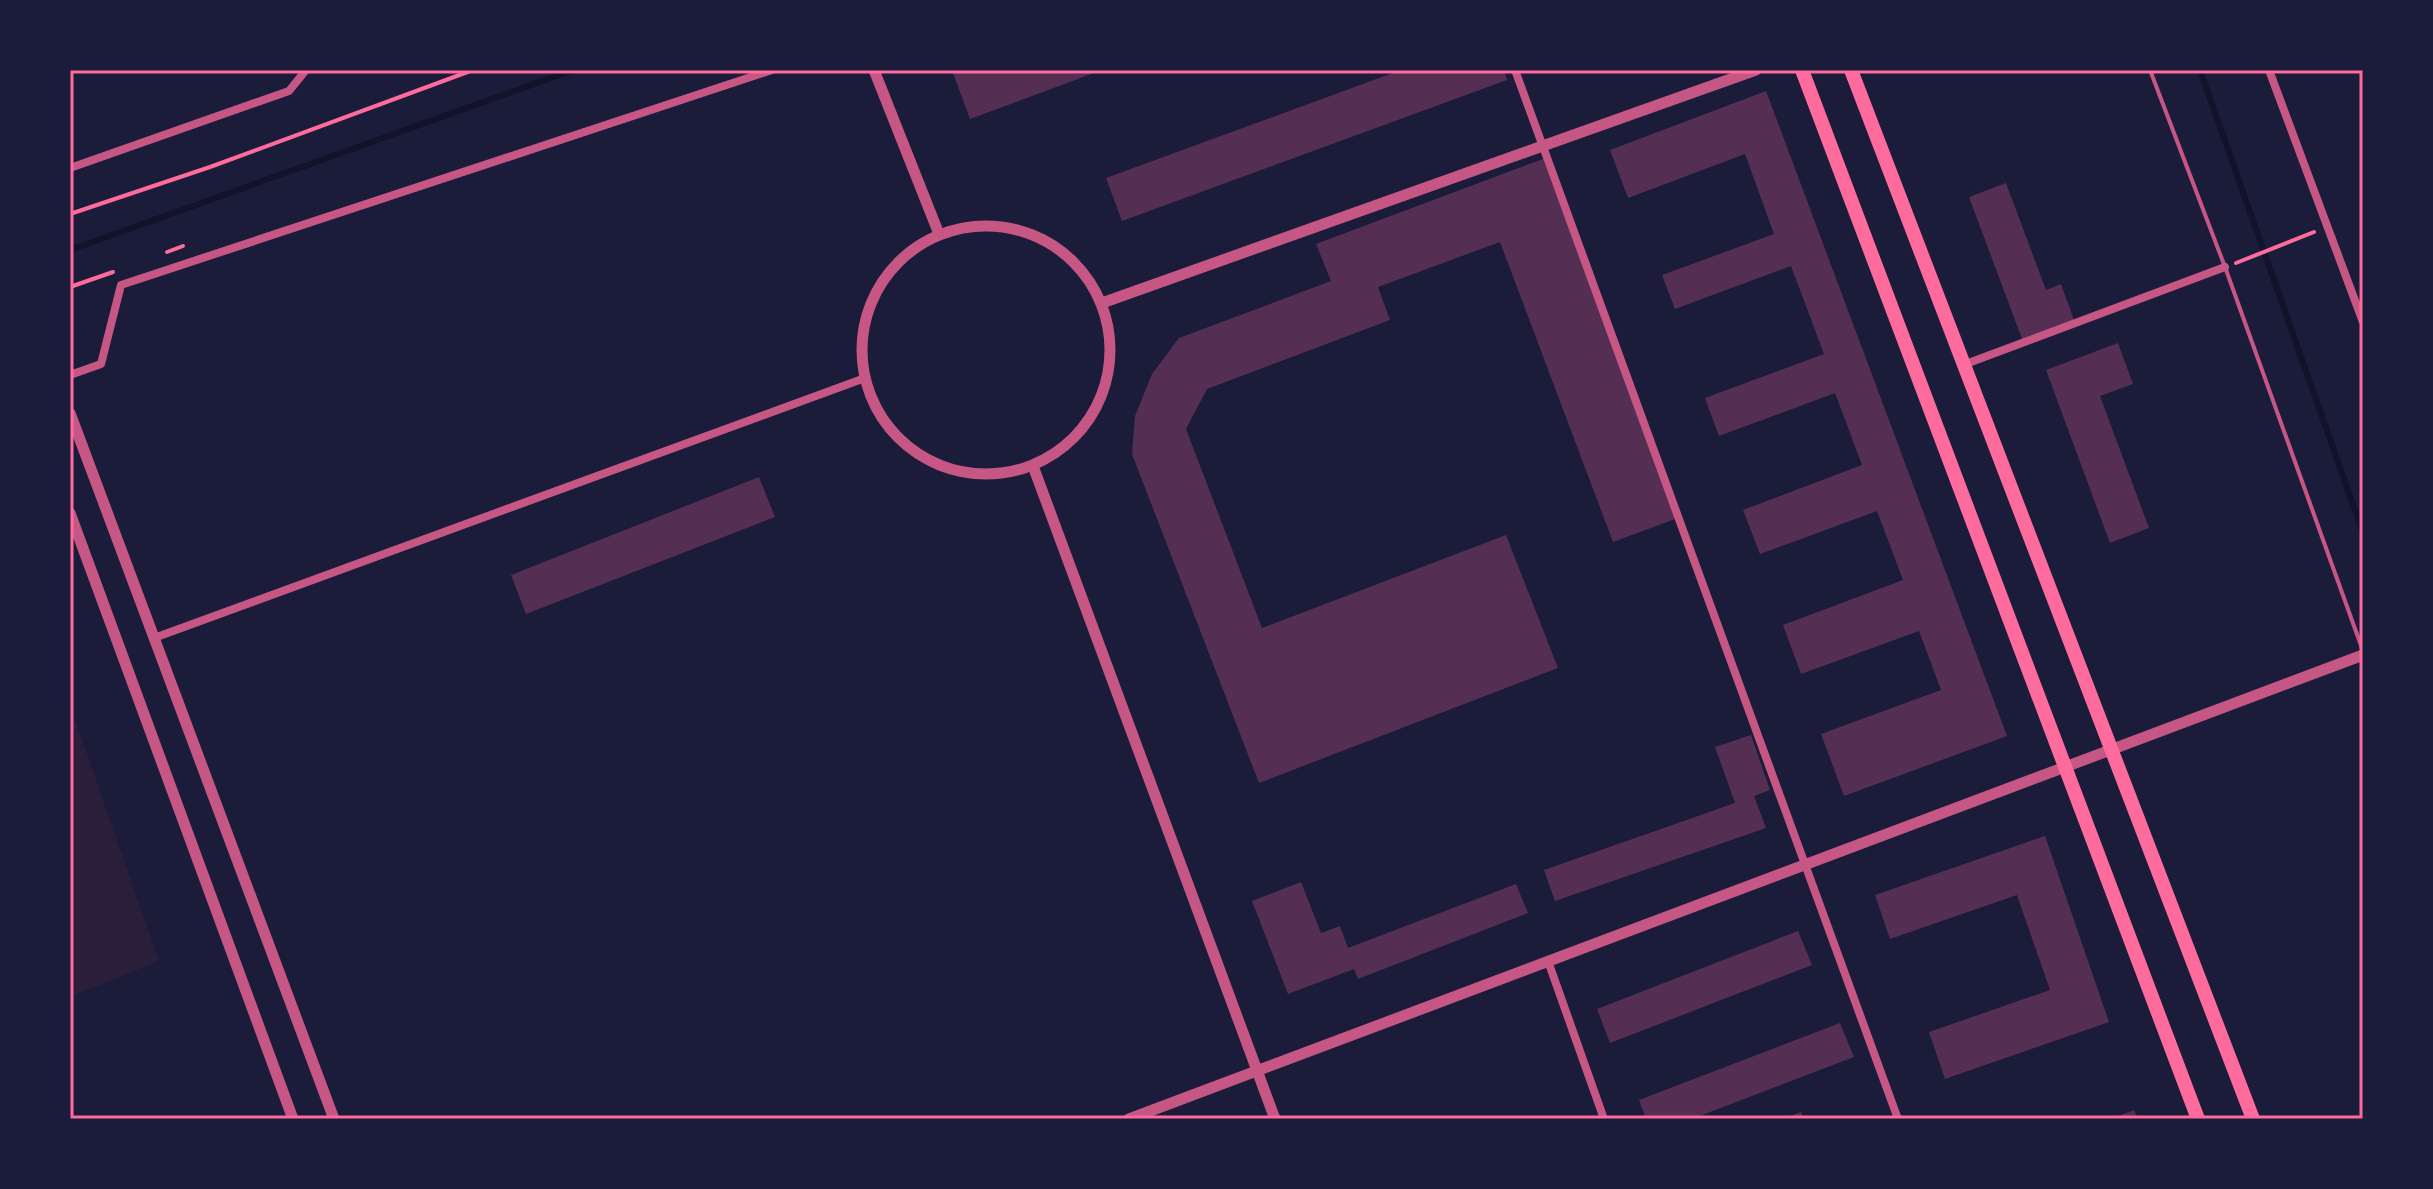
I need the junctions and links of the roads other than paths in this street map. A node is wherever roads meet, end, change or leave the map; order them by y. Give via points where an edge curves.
1 (306, 70) edge
2 (772, 70) edge
3 (874, 70) edge
4 (1515, 70) edge
5 (1756, 70) edge
6 (1802, 70) edge
7 (1851, 70) edge
8 (2150, 70) edge
9 (2269, 70) edge
10 (1543, 145) junction
11 (70, 168) edge
12 (939, 234) junction
13 (2225, 267) junction
14 (1102, 303) junction
15 (2363, 322) edge
16 (1963, 365) junction
17 (70, 375) edge
18 (865, 378) junction
19 (70, 413) edge
20 (1033, 466) junction
21 (70, 513) edge
22 (154, 638) junction
23 (2363, 653) edge
24 (2111, 749) junction
25 (2064, 766) junction
26 (1804, 864) junction
27 (1548, 961) junction
28 (1258, 1071) junction
29 (293, 1119) edge
30 (334, 1119) edge
31 (1129, 1119) edge
32 (1275, 1119) edge
33 (1604, 1119) edge
34 (1898, 1119) edge
35 (2198, 1119) edge
36 (2253, 1119) edge

1 - 11 street via 289,91
2 - 17 street via 121,285 101,364
3 - 12 street
4 - 10 street
5 - 10 street
6 - 25 main road
7 - 16 main road
8 - 13 lane
9 - 15 street
10 - 14 street
10 - 26 street
12 - 14 street via 977,225 1016,229 1052,244 1082,269
12 - 18 street via 907,253 882,280 866,313 861,349
13 - 16 street
13 - 23 lane
14 - 20 street via 1111,341 1108,380 1084,426 1067,445
16 - 24 main road
18 - 20 street via 886,425 916,453 966,472 993,474
18 - 22 street
19 - 22 street
20 - 28 street
21 - 29 street
22 - 30 street
23 - 24 street
24 - 25 street
24 - 36 main road
25 - 26 street
25 - 35 main road
26 - 27 street
26 - 34 street
27 - 28 street
27 - 33 street
28 - 31 street
28 - 32 street

